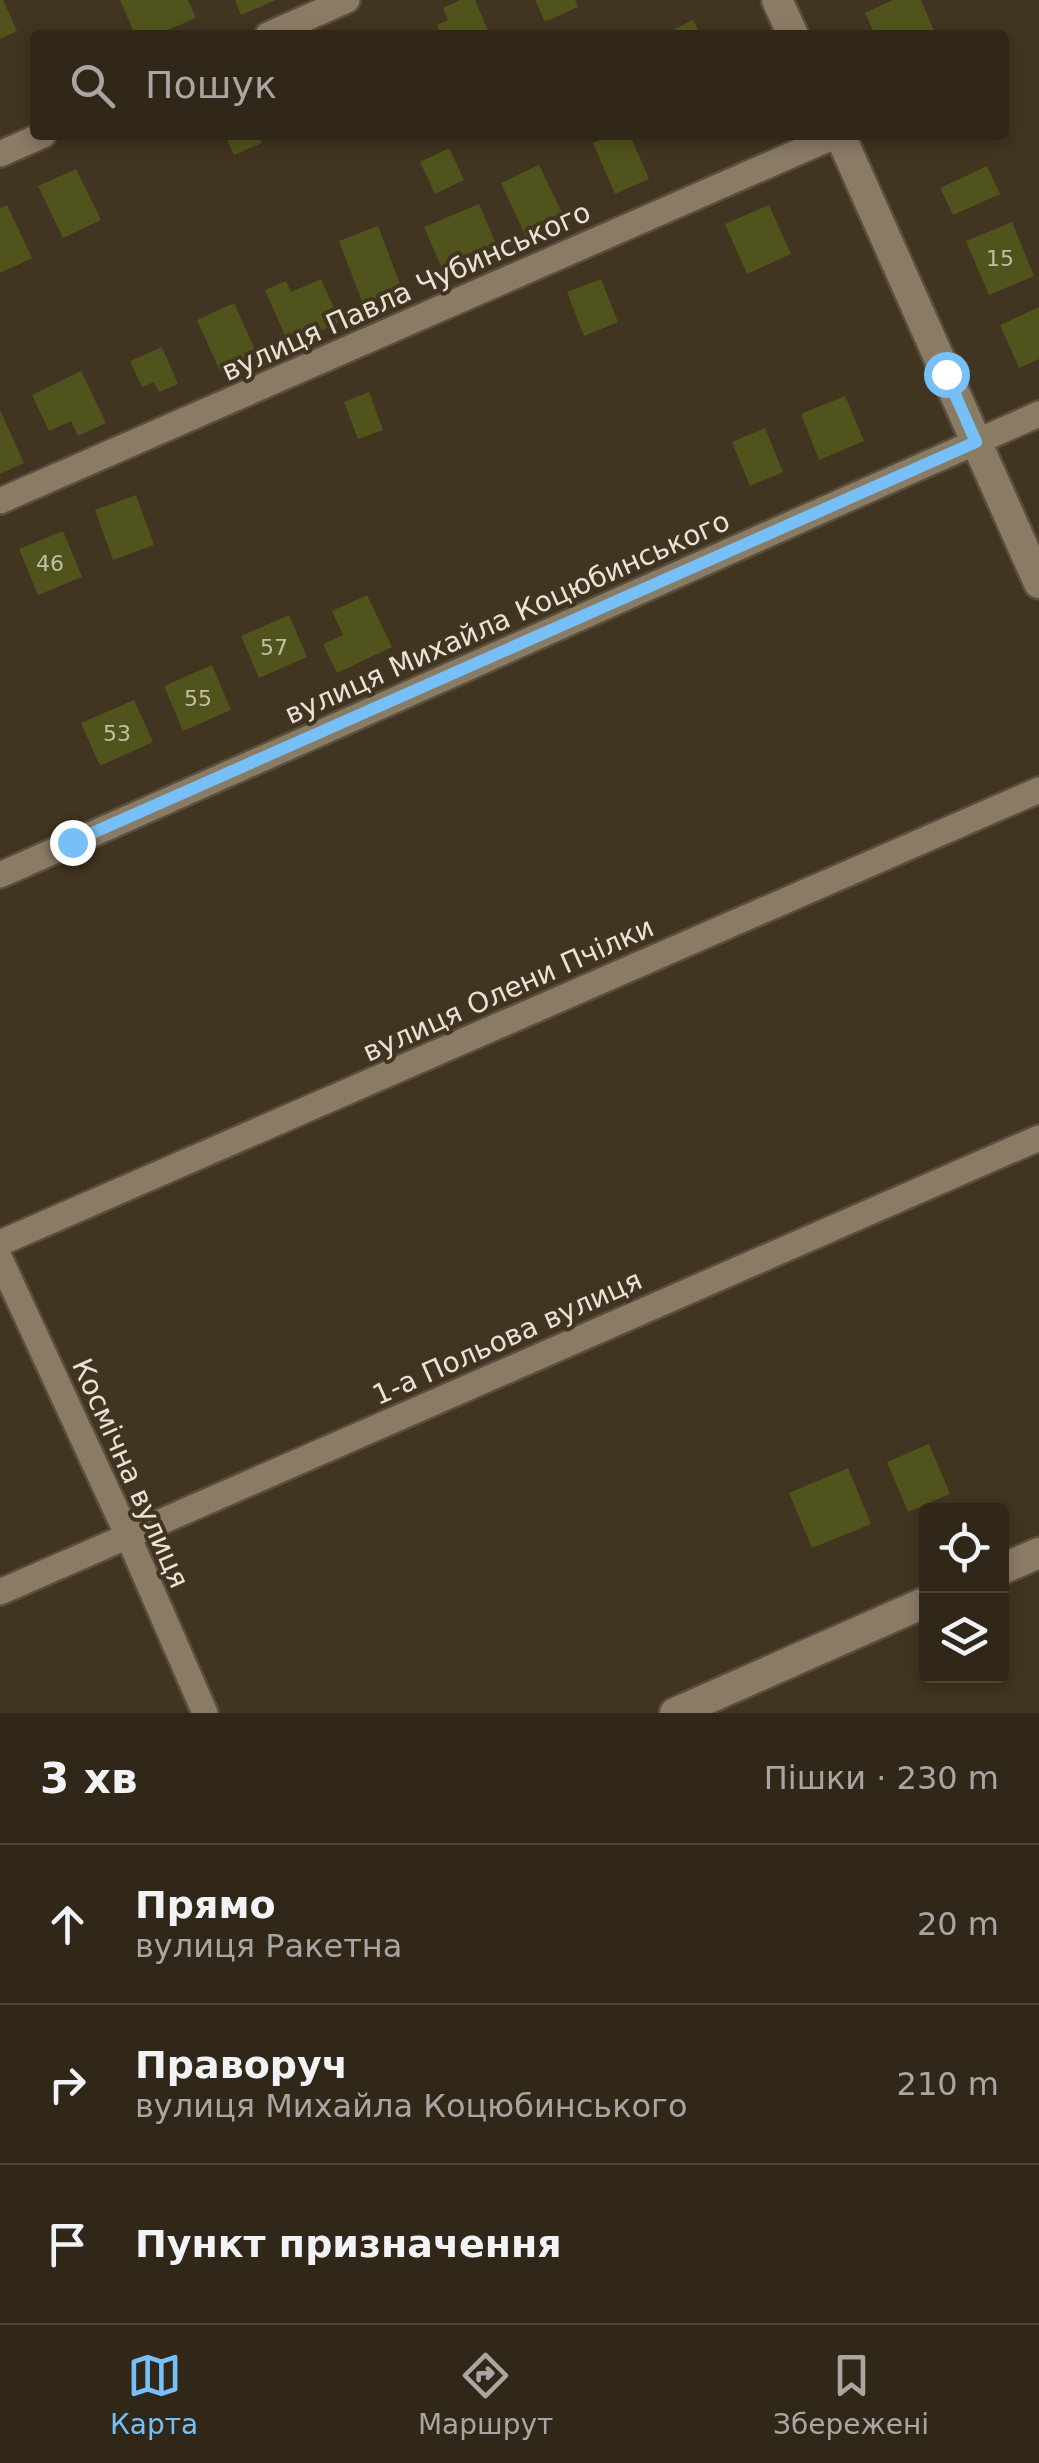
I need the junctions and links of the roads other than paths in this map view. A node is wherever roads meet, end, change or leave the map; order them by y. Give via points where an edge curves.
1 (346, 0) edge
2 (777, 0) edge
3 (279, 30) edge
4 (791, 30) edge
5 (32, 140) edge
6 (827, 140) edge
7 (840, 140) edge
8 (0, 154) edge
9 (1039, 414) edge
10 (976, 442) junction
11 (0, 502) edge
12 (1039, 583) edge
13 (1039, 790) edge
14 (0, 875) edge
15 (1039, 1138) edge
16 (0, 1242) edge
17 (0, 1259) edge
18 (128, 1536) junction
19 (1039, 1553) edge
20 (1009, 1567) edge
21 (0, 1592) edge
22 (919, 1605) edge
23 (205, 1713) edge
24 (675, 1713) edge

1 - 3 street
2 - 4 street
5 - 8 street
6 - 11 street, вулиця Павла Чубинського
7 - 10 street
9 - 10 street, вулиця Михайла Коцюбинського
10 - 12 street
10 - 14 street, вулиця Михайла Коцюбинського
13 - 16 street, вулиця Олени Пчілки
15 - 18 street, 1-а Польова вулиця
17 - 18 street, Космічна вулиця
18 - 21 street, 1-а Польова вулиця
18 - 23 street, Космічна вулиця
19 - 20 street
22 - 24 street

